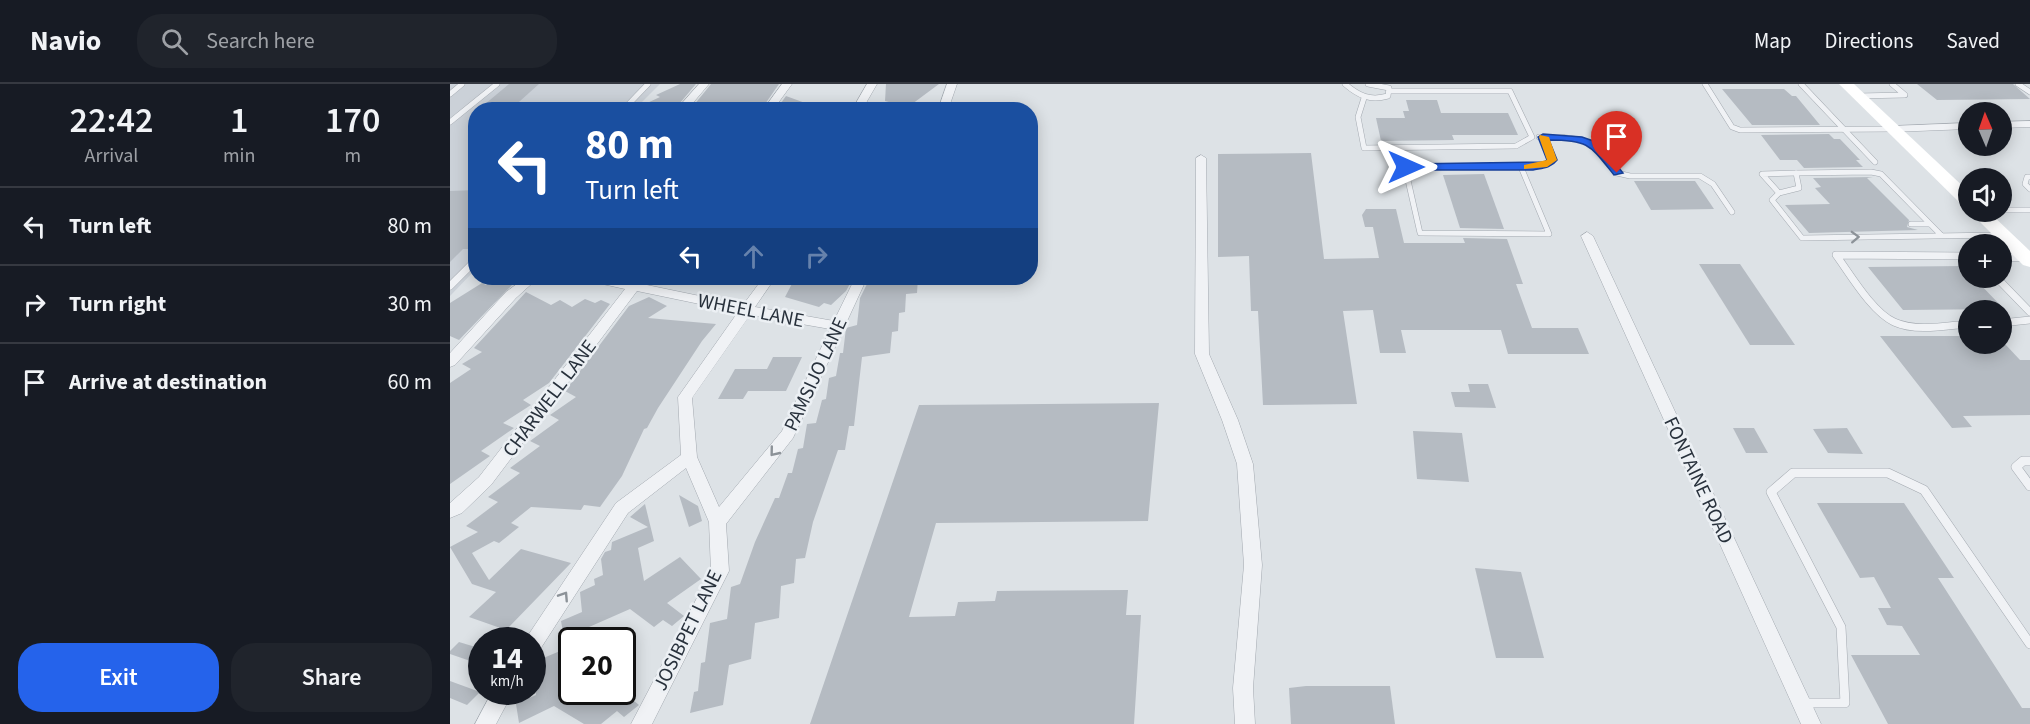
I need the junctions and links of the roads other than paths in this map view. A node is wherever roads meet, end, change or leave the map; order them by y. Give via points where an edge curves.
1 (462, 84) edge
2 (497, 84) edge
3 (648, 84) edge
4 (704, 84) edge
5 (787, 84) edge
6 (872, 84) edge
7 (952, 84) edge
8 (1346, 84) edge
9 (1368, 84) edge
10 (1705, 84) edge
11 (1801, 84) edge
12 (1846, 84) edge
13 (1892, 84) edge
14 (2018, 84) edge
15 (1389, 91) junction
16 (2030, 92) edge
17 (450, 94) edge
18 (1858, 96) junction
19 (1364, 98) junction
20 (475, 102) edge
21 (631, 102) edge
22 (688, 102) edge
23 (774, 102) edge
24 (862, 102) edge
25 (946, 102) edge
26 (468, 107) edge
27 (450, 122) edge
28 (2030, 124) edge
29 (2012, 125) edge
30 (1958, 126) edge
31 (1844, 129) junction
32 (1892, 129) junction
33 (1532, 137) junction
34 (1543, 137) junction
35 (1201, 158) dead end
36 (1875, 162) dead end
37 (1521, 167) junction
38 (1796, 173) junction
39 (2030, 177) edge
40 (2030, 189) edge
41 (1958, 192) edge
42 (1779, 194) junction
43 (2012, 210) edge
44 (2030, 210) edge
45 (1732, 212) dead end
46 (1989, 222) edge
47 (1911, 224) dead end
48 (1929, 224) junction
49 (2002, 234) edge
50 (1941, 235) junction
51 (1958, 235) edge
52 (1587, 236) dead end
53 (2012, 244) edge
54 (1958, 256) edge
55 (2012, 258) edge
56 (2028, 259) edge
57 (468, 268) edge
58 (523, 285) edge
59 (635, 285) edge
60 (649, 285) edge
61 (765, 285) edge
62 (858, 285) edge
63 (450, 286) edge
64 (2007, 288) edge
65 (747, 310) junction
66 (2030, 312) edge
67 (2030, 320) edge
68 (2012, 322) edge
69 (1958, 324) edge
70 (838, 326) junction
71 (450, 362) edge
72 (689, 457) junction
73 (2030, 461) edge
74 (2030, 486) edge
75 (450, 511) edge
76 (717, 522) junction
77 (544, 627) edge
78 (2030, 644) edge
79 (1802, 704) junction
80 (496, 705) edge
81 (485, 724) edge
82 (641, 724) edge
83 (1245, 724) edge
84 (1811, 724) edge

1 - 17 lane
2 - 20 lane
3 - 21 lane
4 - 22 street
5 - 23 street
6 - 24 street
7 - 25 street
8 - 19 lane
9 - 15 lane
10 - 31 lane via 1732,127 1740,130
11 - 31 lane
12 - 18 main road
13 - 18 lane via 1905,95
14 - 16 lane
15 - 19 lane via 1388,96 1375,101
15 - 33 lane via 1510,91
18 - 32 main road
19 - 33 lane via 1358,117 1364,148 1516,146
26 - 27 lane
28 - 29 street
30 - 32 street
31 - 32 lane
31 - 36 lane
32 - 41 main road
33 - 34 lane
34 - 37 lane via 1552,160
34 - 45 lane via 1595,145 1617,173 1700,176 1713,184
35 - 83 street via 1202,354 1245,464 1253,565 1243,688
37 - 37 lane via 1406,167 1420,233 1550,234
38 - 42 lane via 1799,188
38 - 42 lane via 1762,174
38 - 48 lane via 1881,174
39 - 40 lane via 2025,184
42 -> 50 lane via 1772,200 1802,238
43 - 44 lane
46 - 49 main road
47 - 48 lane
48 - 50 lane
50 - 51 lane
52 - 79 street, FONTAINE ROAD
53 - 56 main road
54 - 69 lane via 1836,255 1892,322 1907,326
55 - 56 lane
57 - 63 lane
58 - 71 street
59 - 75 street, CHARWELL LANE via 485,481
60 - 65 street, WHEEL LANE
61 - 65 street, JOSIBPET LANE
62 - 70 street, PAMSIJO LANE
64 - 66 lane
65 - 70 street, WHEEL LANE
65 - 72 street, JOSIBPET LANE via 685,397
67 - 68 lane
70 -> 76 street, PAMSIJO LANE via 788,434
72 - 76 street, JOSIBPET LANE
77 -> 72 street via 622,508
73 - 74 lane via 2016,467
76 - 82 street, JOSIBPET LANE via 720,571
78 - 79 lane via 1924,490 1888,473 1793,473 1771,492 1841,627 1845,703
79 - 84 street, FONTAINE ROAD
80 - 81 street

